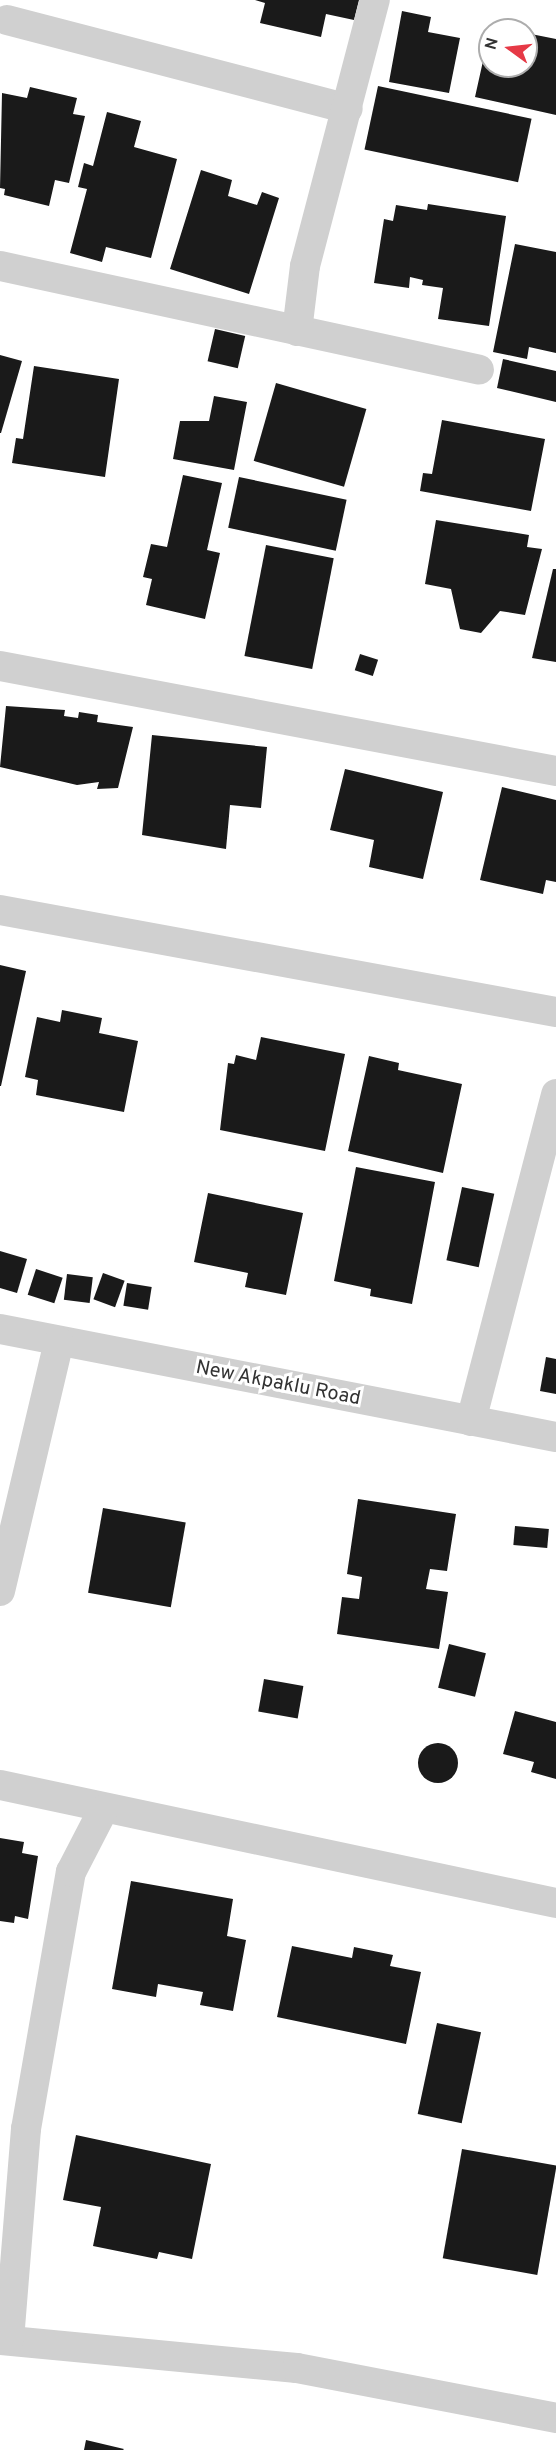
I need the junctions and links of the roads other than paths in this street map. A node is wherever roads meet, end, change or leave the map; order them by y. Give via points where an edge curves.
1 (375, 0) edge
2 (7, 20) dead end
3 (348, 108) junction
4 (0, 266) edge
5 (297, 331) junction
6 (479, 370) dead end
7 (0, 666) edge
8 (556, 771) edge
9 (0, 910) edge
10 (556, 1012) edge
11 (556, 1094) edge
12 (0, 1329) edge
13 (58, 1342) junction
14 (471, 1421) junction
15 (556, 1437) edge
16 (0, 1591) edge
17 (0, 1785) edge
18 (103, 1810) junction
19 (556, 1903) edge
20 (13, 2129) edge
21 (5, 2340) edge
22 (556, 2418) edge

1 - 3 street
2 - 3 street
3 - 5 street via 305,266
4 - 5 street
5 - 6 street
7 - 8 street
9 - 10 street
11 - 14 street
12 - 13 street, New Akpaklu Road
13 - 14 street, New Akpaklu Road
13 - 16 street
14 - 15 street, New Akpaklu Road
17 - 18 street
18 - 19 street
18 - 20 street via 71,1872
20 - 21 street
21 - 22 street via 297,2368

